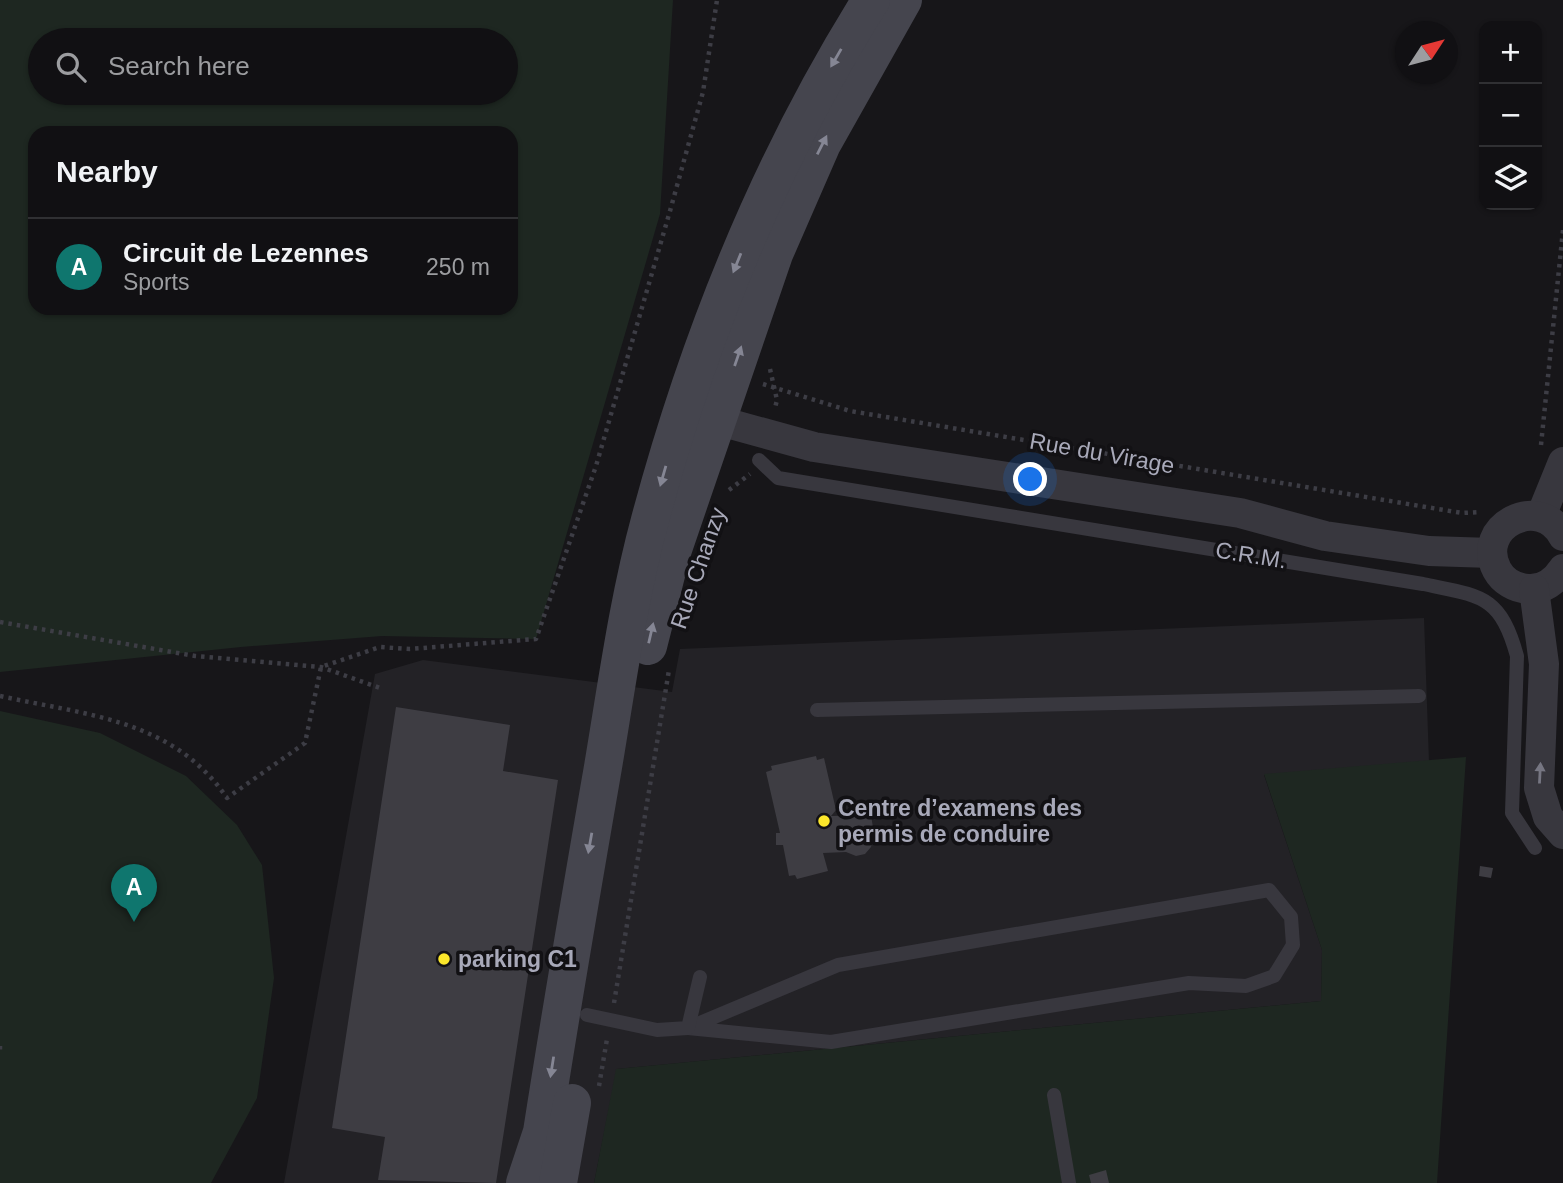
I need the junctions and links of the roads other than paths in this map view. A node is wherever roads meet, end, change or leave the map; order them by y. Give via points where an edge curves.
1 (871, 0) edge
2 (903, 0) edge
3 (700, 416) junction
4 (764, 448) junction
5 (1551, 457) edge
6 (1541, 516) junction
7 (1563, 537) edge
8 (1492, 552) junction
9 (1563, 569) edge
10 (1534, 589) junction
11 (1419, 696) dead end
12 (817, 710) dead end
13 (1563, 834) edge
14 (1535, 848) dead end
15 (700, 977) dead end
16 (599, 1018) junction
17 (688, 1028) junction
18 (1054, 1095) dead end
19 (524, 1183) edge
20 (558, 1183) edge
21 (1069, 1183) edge

1 -> 3 main road, Rue Chanzy via 779,164 711,326
3 -> 2 main road, Rue Chanzy via 732,374 808,171
3 - 4 street, Rue du Virage
16 -> 3 main road, Rue Chanzy via 648,647
3 -> 19 main road, Rue Chanzy via 637,573 542,1132
4 - 8 street, Rue du Virage via 832,450 1240,513 1325,537 1429,551
4 - 14 lane, C.R.M. via 778,478 1479,596 1496,607 1511,632 1517,656 1512,813
5 - 6 street
6 - 7 street
6 - 8 street via 1525,515 1504,524
8 - 10 street via 1505,580
9 - 10 street via 1553,581
13 -> 10 street via 1548,817 1539,789 1544,664
11 - 12 lane
15 - 17 lane
16 - 17 lane via 657,1030
16 - 20 main road, Rue Chanzy
17 - 17 lane via 831,1042 1189,983 1246,986 1274,976 1293,945 1291,917 1269,890 838,965
18 - 21 lane

